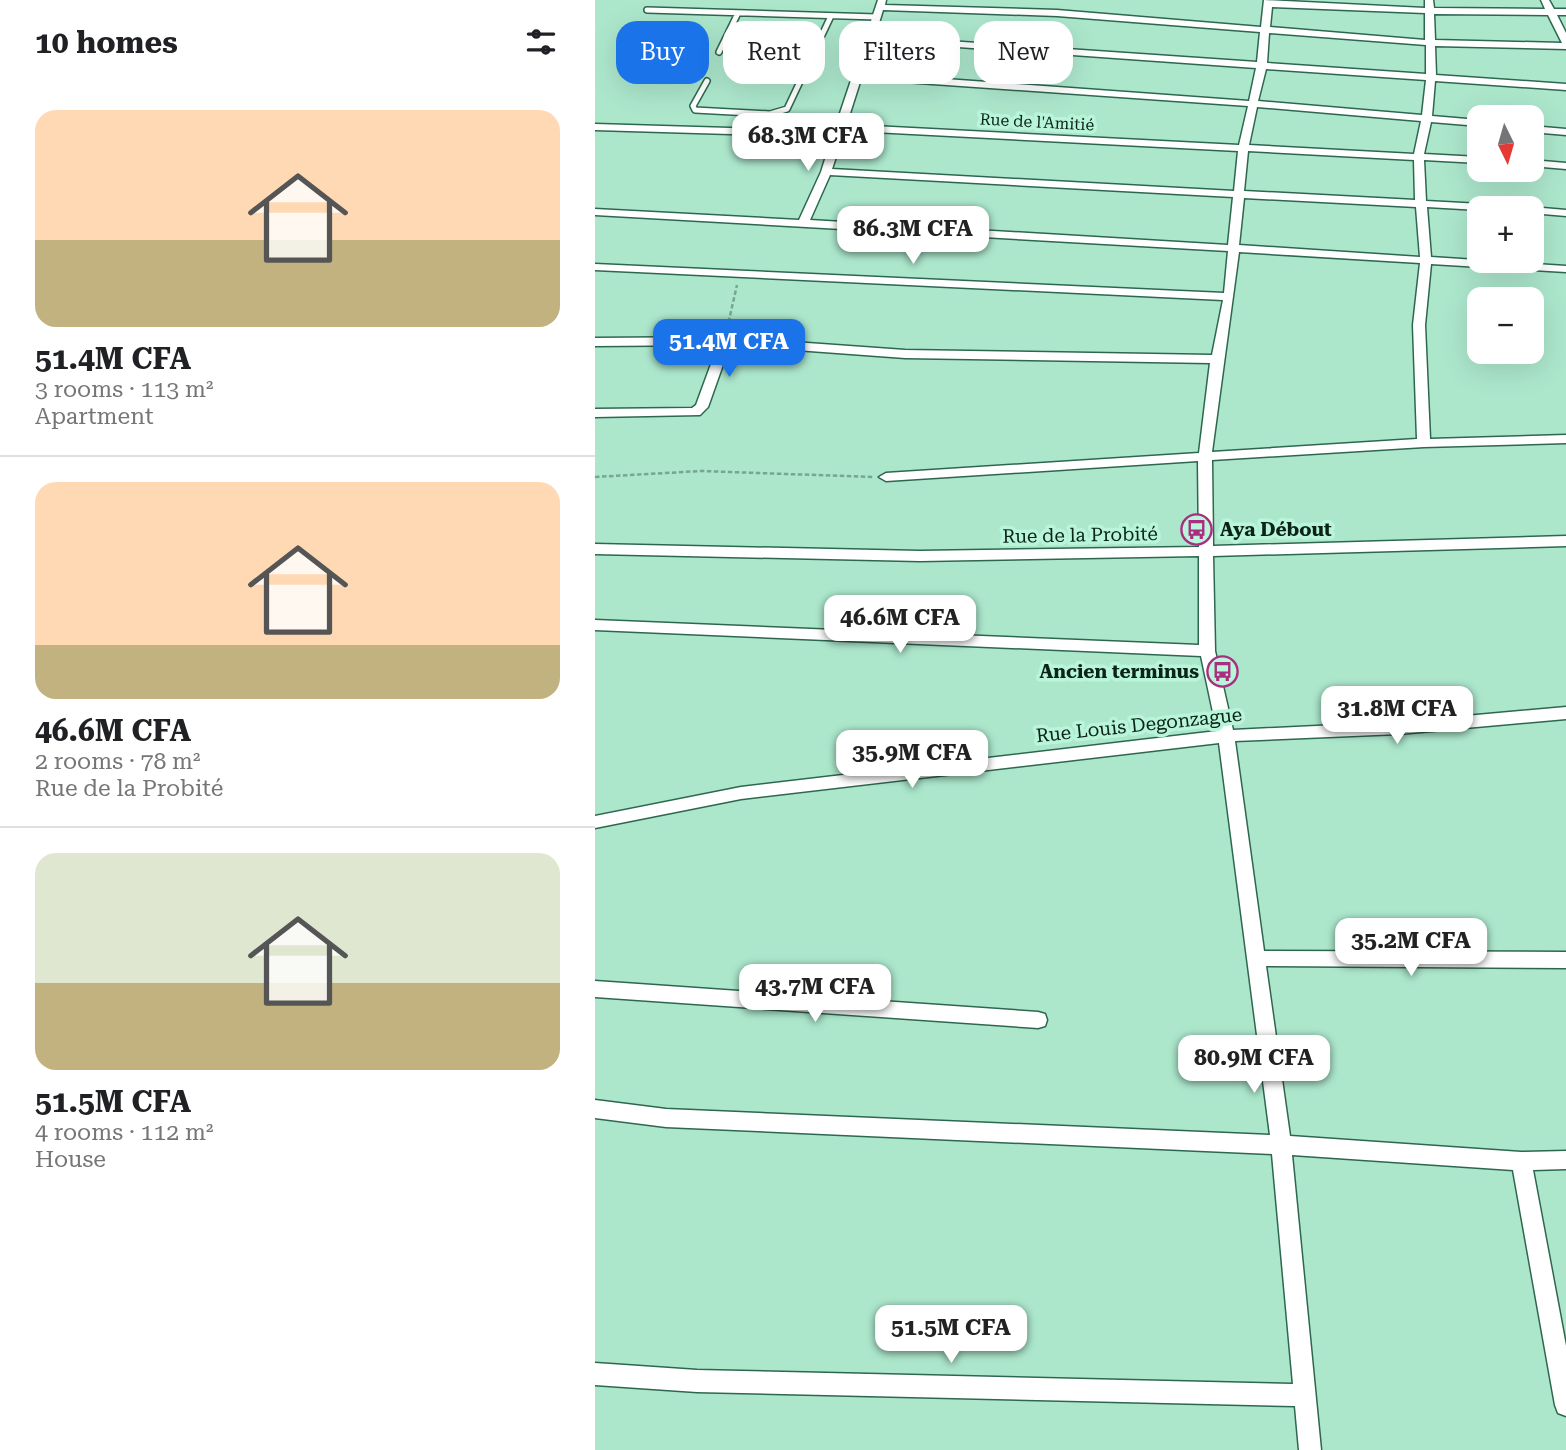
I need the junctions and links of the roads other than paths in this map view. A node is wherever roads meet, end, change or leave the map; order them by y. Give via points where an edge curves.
1 (1545, 0) edge
2 (1268, 2) edge
3 (1429, 5) edge
4 (880, 8) edge
5 (647, 10) dead end
6 (1551, 12) junction
7 (1566, 12) edge
8 (738, 13) junction
9 (831, 16) junction
10 (1266, 31) junction
11 (960, 43) edge
12 (1431, 43) junction
13 (1566, 44) edge
14 (719, 52) dead end
15 (1262, 64) junction
16 (1431, 76) junction
17 (960, 83) edge
18 (705, 84) edge
19 (855, 84) edge
20 (1566, 87) edge
21 (1255, 104) junction
22 (1427, 118) junction
23 (1467, 122) edge
24 (595, 127) edge
25 (1544, 130) edge
26 (1566, 132) edge
27 (838, 134) junction
28 (1243, 148) junction
29 (1419, 155) junction
30 (1467, 159) edge
31 (1544, 164) edge
32 (1566, 166) edge
33 (825, 172) junction
34 (1237, 194) junction
35 (1421, 203) junction
36 (1467, 206) edge
37 (1544, 211) edge
38 (595, 212) edge
39 (1566, 213) edge
40 (803, 223) junction
41 (1233, 248) junction
42 (1426, 260) junction
43 (595, 267) edge
44 (1566, 270) edge
45 (1229, 296) junction
46 (725, 341) junction
47 (595, 342) edge
48 (1217, 359) junction
49 (595, 413) edge
50 (1566, 439) edge
51 (1424, 443) junction
52 (1205, 459) junction
53 (886, 477) road end
54 (1566, 541) edge
55 (595, 549) edge
56 (1206, 552) junction
57 (595, 625) edge
58 (1206, 651) junction
59 (1566, 713) edge
60 (1226, 736) junction
61 (595, 822) edge
62 (1255, 958) junction
63 (1566, 960) edge
64 (595, 989) edge
65 (1038, 1020) dead end
66 (595, 1109) edge
67 (1281, 1145) junction
68 (1566, 1160) edge
69 (1521, 1161) junction
70 (595, 1374) edge
71 (1305, 1395) junction
72 (1566, 1405) edge
73 (1310, 1450) edge

1 - 6 street
2 - 3 street
2 - 10 street
3 - 6 street
3 - 12 street
4 - 9 lane
4 - 10 street via 1057,13
5 - 8 lane
6 - 7 street
6 - 13 street
8 - 9 lane
8 - 14 lane
9 - 18 lane via 787,109 770,114 695,110
10 - 12 street
10 - 15 street
11 - 15 street
12 - 13 street
12 - 16 street
15 - 16 street
15 - 21 street
16 - 20 street
16 - 22 street
17 - 21 street
19 - 27 street
21 - 22 street
21 - 28 street
22 - 23 street
22 - 29 street
24 - 27 street, Rue de l'Amitié
25 - 26 street
27 - 28 street, Rue de l'Amitié via 873,129
27 - 33 street
28 - 29 street, Rue de l'Amitié
28 - 34 street
29 - 30 street, Rue de l'Amitié
29 - 35 street
31 - 32 street
33 - 34 street
33 - 40 street
34 - 35 street
34 - 41 street
35 - 36 street
35 - 42 street
37 - 39 street
38 - 40 street
40 - 41 street
41 - 42 street
41 - 45 street
42 - 44 street
42 - 51 street via 1419,325
43 - 45 street
45 - 48 street
46 - 47 street
46 - 48 street via 905,354
46 - 49 street via 702,407 695,411
48 - 52 street
50 - 51 street
51 - 52 street
52 - 53 street
52 - 56 street
54 - 56 street, Rue de la Probité
55 - 56 street, Rue de la Probité via 920,556
56 - 58 street
57 - 58 street
58 - 60 street
59 - 60 street, Rue Louis Degonzague via 1399,728
60 - 61 street, Rue Louis Degonzague via 783,786
60 - 62 street
62 - 63 street
62 - 67 street
64 - 65 street
66 - 67 street via 666,1118
67 - 69 street
67 - 71 street
68 - 69 street
69 - 72 street
70 - 71 street via 697,1381
71 - 73 street

